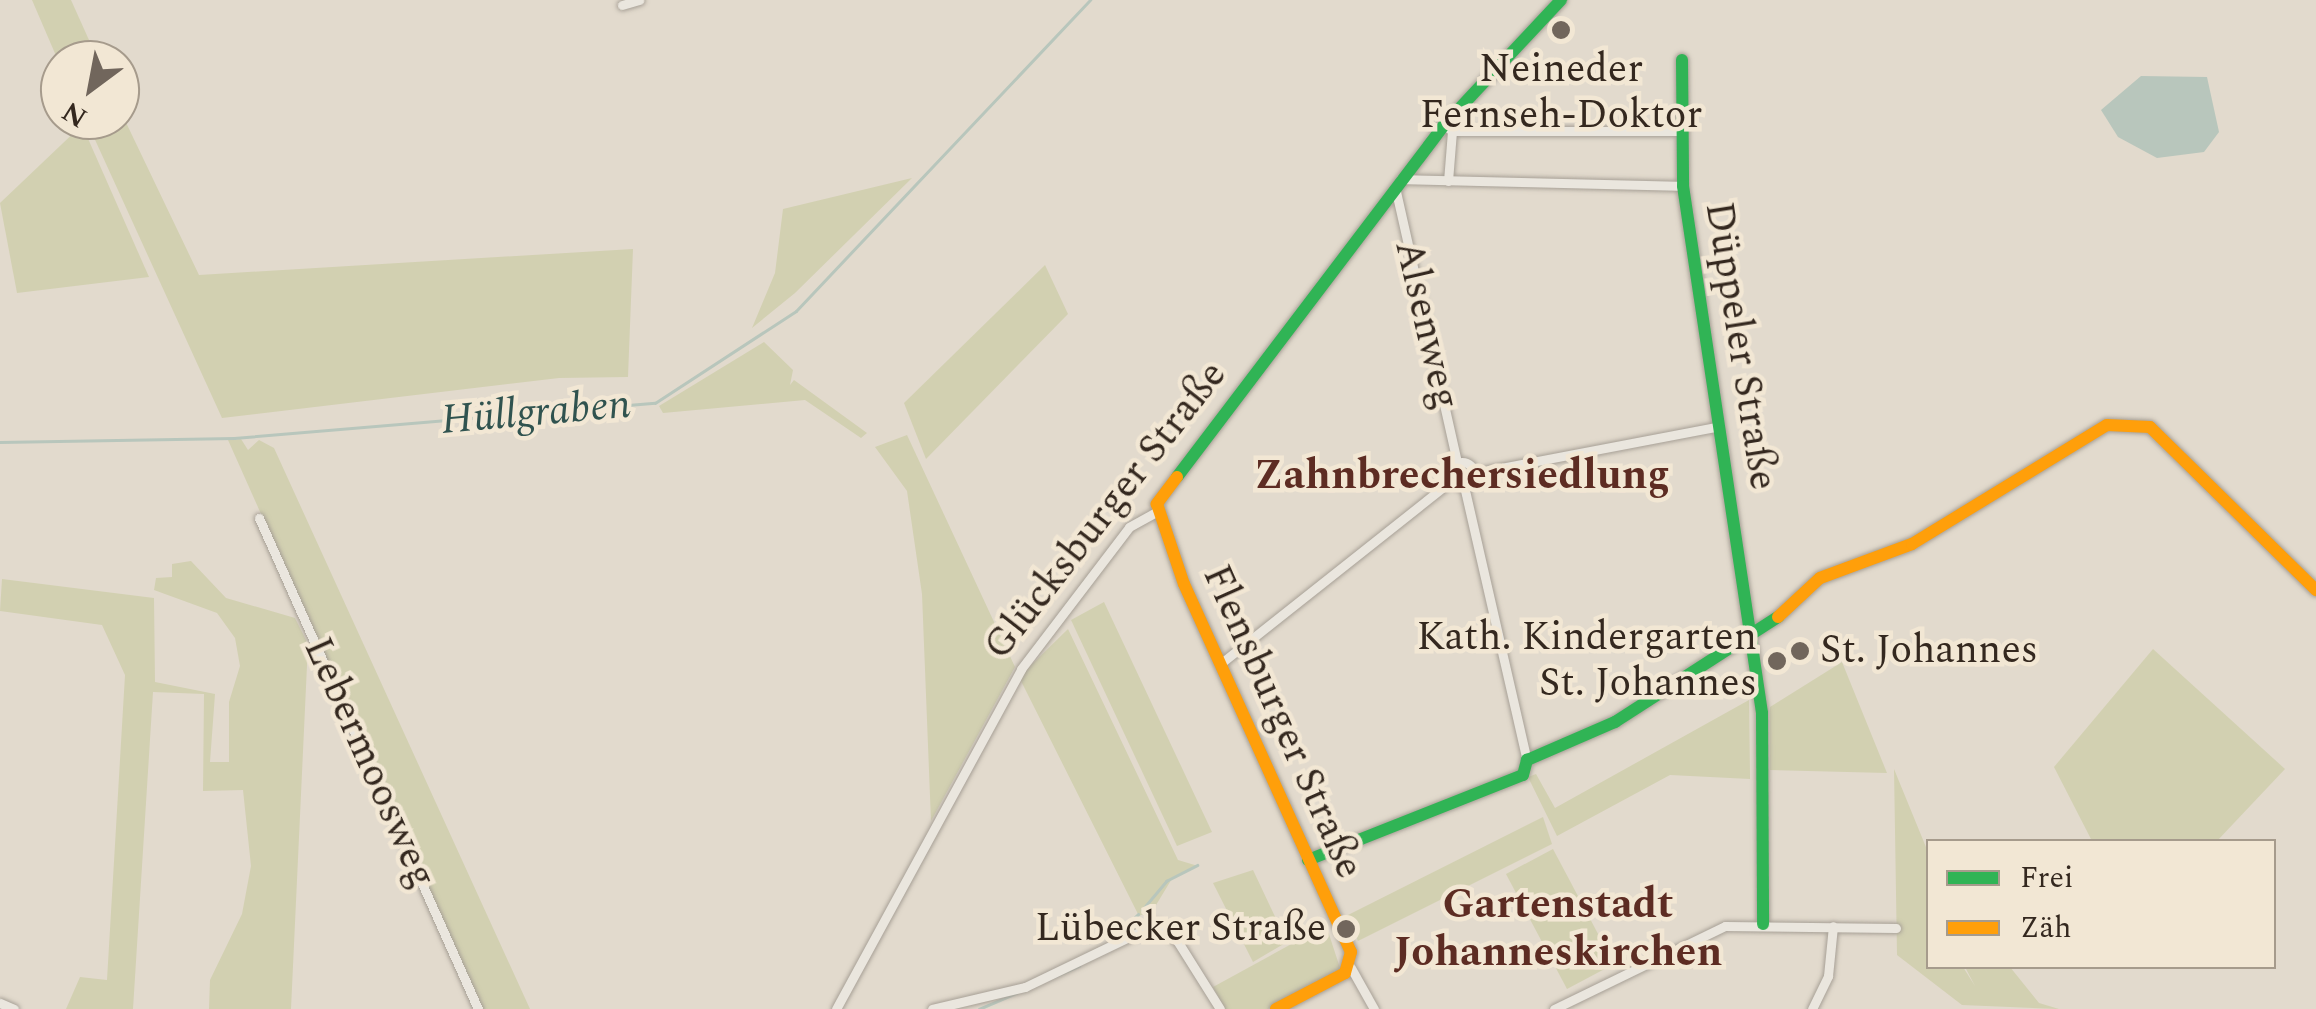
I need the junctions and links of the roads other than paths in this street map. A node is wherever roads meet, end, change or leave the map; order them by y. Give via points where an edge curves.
1 (639, 0) edge
2 (1561, 0) edge
3 (622, 4) dead end
4 (1682, 60) dead end
5 (1448, 128) junction
6 (1678, 130) junction
7 (1448, 181) junction
8 (1398, 183) junction
9 (1683, 186) junction
10 (1720, 426) junction
11 (1456, 462) junction
12 (1474, 473) junction
13 (1451, 481) junction
14 (1464, 486) junction
15 (1156, 512) junction
16 (259, 518) dead end
17 (2316, 590) edge
18 (1752, 640) junction
19 (1220, 664) junction
20 (1527, 760) junction
21 (1308, 860) junction
22 (1763, 924) junction
23 (1832, 926) junction
24 (1896, 928) dead end
25 (1351, 968) junction
26 (0, 1004) edge
27 (14, 1009) edge
28 (478, 1009) edge
29 (836, 1009) edge
30 (932, 1009) edge
31 (1220, 1009) edge
32 (1276, 1009) edge
33 (1374, 1009) edge
34 (1554, 1009) edge
35 (1812, 1009) edge

1 - 3 street
2 - 5 street, Glücksburger Straße
4 - 6 street, Düppeler Straße
5 - 6 street
5 - 7 street
5 - 8 street, Glücksburger Straße
6 - 9 street, Düppeler Straße
7 - 8 street
7 - 9 street
8 - 11 street, Alsenweg
8 - 15 street, Glücksburger Straße via 1166,485
9 - 10 street, Düppeler Straße
10 - 12 street
10 - 18 street, Düppeler Straße
11 - 12 street, Alsenweg
11 - 13 street, Alsenweg
12 - 14 street
13 - 14 street
13 - 19 street
14 - 20 street
15 - 19 street, Flensburger Straße
15 - 29 street, Glücksburger Straße via 1129,527 1021,669
16 - 28 street, Lebermoosweg
17 - 18 street via 2158,434 2123,422 2076,437 1912,544 1820,578
18 - 20 street via 1701,661 1615,722
18 - 22 street, Düppeler Straße via 1762,713
19 - 21 street, Flensburger Straße
20 - 21 street via 1523,775 1492,791 1472,792
21 - 25 street, Flensburger Straße
22 - 23 street
22 - 34 street via 1709,930
23 - 24 street
23 - 35 street via 1828,976
25 - 32 street
25 - 33 street, Flensburger Straße
26 - 27 street
30 - 31 street via 1024,987 1156,924 1178,942

